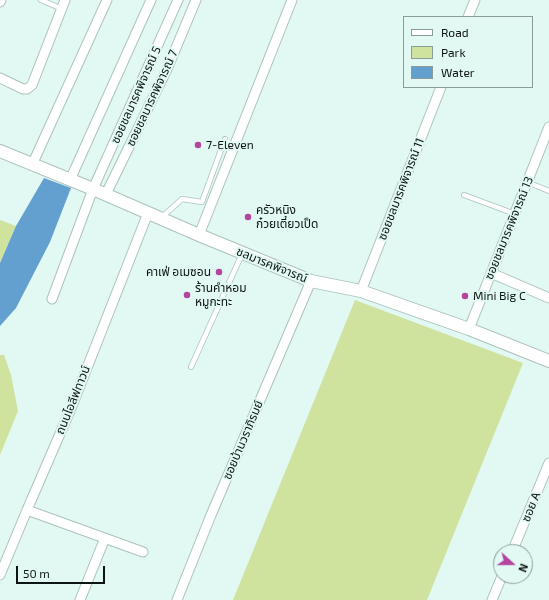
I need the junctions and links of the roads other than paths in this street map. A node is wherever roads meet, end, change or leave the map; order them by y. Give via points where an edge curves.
1 (40, 0) edge
2 (107, 0) edge
3 (151, 0) edge
4 (178, 0) edge
5 (196, 0) edge
6 (292, 0) edge
7 (475, 0) edge
8 (63, 4) edge
9 (468, 16) edge
10 (0, 78) edge
11 (440, 88) edge
12 (549, 127) edge
13 (225, 139) dead end
14 (0, 152) edge
15 (32, 165) junction
16 (70, 180) junction
17 (527, 182) junction
18 (93, 189) junction
19 (549, 191) edge
20 (106, 194) junction
21 (464, 195) dead end
22 (148, 213) junction
23 (514, 214) junction
24 (161, 218) junction
25 (199, 235) junction
26 (242, 253) junction
27 (491, 273) junction
28 (311, 281) junction
29 (360, 291) junction
30 (549, 298) edge
31 (52, 299) dead end
32 (469, 329) junction
33 (549, 360) edge
34 (191, 367) dead end
35 (549, 463) edge
36 (27, 510) junction
37 (105, 538) junction
38 (515, 544) edge
39 (143, 552) dead end
40 (0, 575) edge
41 (499, 584) edge
42 (80, 600) edge
43 (177, 600) edge
44 (492, 600) edge

1 - 8 lane
2 - 15 street
3 - 16 street
4 - 18 street, ซอยชลมารคพิจารณ์ 5
5 - 20 street, ซอยชลมารคพิจารณ์ 7 via 168,67
6 - 25 street
7 - 9 street
8 - 10 street via 32,86 23,89
11 - 29 street, ซอยชลมารคพิจารณ์ 11
12 - 17 street, ซอยชลมารคพิจารณ์ 13
13 - 24 lane via 202,202 182,199
14 - 15 street, ชลมารคพิจารณ์
15 - 16 street, ชลมารคพิจารณ์
16 - 18 street, ชลมารคพิจารณ์
17 - 19 lane
17 - 23 street, ซอยชลมารคพิจารณ์ 13
18 - 20 street, ชลมารคพิจารณ์
18 - 31 street, ซอยชลมารคพิจารณ์ 5
20 - 22 street, ชลมารคพิจารณ์
21 - 23 lane
22 - 24 street, ชลมารคพิจารณ์
22 - 36 street, ถนนไอลีฟทาวน์ via 72,406
23 - 27 street, ซอยชลมารคพิจารณ์ 13
24 - 25 street, ชลมารคพิจารณ์
25 - 26 street, ชลมารคพิจารณ์
26 - 28 street, ชลมารคพิจารณ์
26 - 34 lane
27 - 30 street
27 - 32 street, ซอยชลมารคพิจารณ์ 13
28 - 29 street, ชลมารคพิจารณ์
28 - 43 street, ซอยบ้านวราภิรมย์
29 - 32 street, ชลมารคพิจารณ์
32 - 33 street, ชลมารคพิจารณ์
35 - 38 street, ซอย A
36 - 37 street
36 - 40 street, ถนนไอลีฟทาวน์
37 - 39 street
37 - 42 street
41 - 44 street

